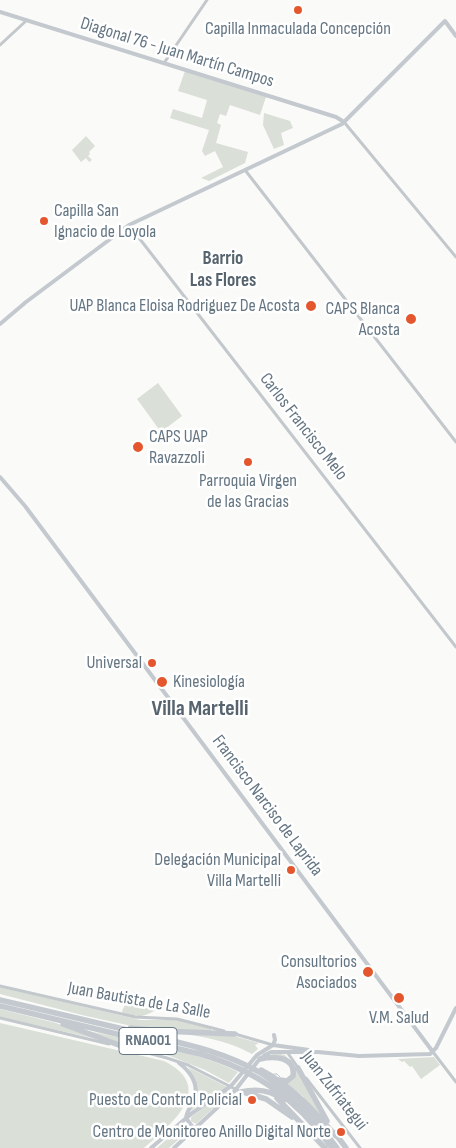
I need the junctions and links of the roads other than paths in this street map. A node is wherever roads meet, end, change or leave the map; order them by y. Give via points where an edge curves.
1 (207, 0) edge
2 (0, 12) edge
3 (27, 20) junction
4 (456, 36) edge
5 (0, 46) edge
6 (164, 63) junction
7 (344, 122) junction
8 (245, 170) junction
9 (129, 224) junction
10 (456, 257) edge
11 (0, 324) edge
12 (456, 442) edge
13 (0, 477) edge
14 (456, 647) edge
15 (0, 986) edge
16 (0, 996) edge
17 (0, 1000) edge
18 (0, 1006) edge
19 (25, 1006) junction
20 (456, 1008) edge
21 (0, 1018) edge
22 (50, 1018) junction
23 (103, 1025) junction
24 (235, 1034) junction
25 (274, 1035) dead end
26 (273, 1044) junction
27 (287, 1044) junction
28 (124, 1047) junction
29 (280, 1048) junction
30 (286, 1051) junction
31 (271, 1052) junction
32 (318, 1052) junction
33 (433, 1052) junction
34 (231, 1058) junction
35 (179, 1062) junction
36 (256, 1062) junction
37 (298, 1068) junction
38 (244, 1074) junction
39 (278, 1079) junction
40 (456, 1082) edge
41 (231, 1086) junction
42 (239, 1090) junction
43 (186, 1118) junction
44 (181, 1122) junction
45 (305, 1126) junction
46 (192, 1131) junction
47 (336, 1136) junction
48 (151, 1148) edge
49 (174, 1148) edge
50 (325, 1148) edge
51 (331, 1148) edge
52 (338, 1148) edge
53 (346, 1148) edge
54 (360, 1148) edge

1 - 6 street
2 - 3 main road, Diagonal 76 - Juan Martín Campos
3 - 5 street
3 - 6 main road, Diagonal 76 - Juan Martín Campos
4 - 7 main road via 445,21
6 - 7 main road, Diagonal 76 - Juan Martín Campos
7 - 8 main road
7 - 10 street
8 - 9 main road
8 - 12 street
9 - 11 main road
9 - 14 street, Carlos Francisco Melo
13 - 33 main road, Francisco Narciso de Laprida via 30,512
15 - 24 street, Juan Bautista de La Salle via 135,1017 177,1019
16 - 19 highway
17 - 19 highway, RNA001
18 - 22 highway, RNA001
19 - 23 highway, RNA001
20 - 33 main road
21 - 28 street
22 - 28 highway
22 - 38 highway, RNA001 via 200,1054 220,1060
23 - 24 highway
23 - 34 highway, RNA001
24 - 26 street, Juan Bautista de La Salle
25 - 26 main road
26 - 27 main road, Juan Bautista de La Salle
26 - 29 main road, Juan Bautista de La Salle
26 - 36 main road via 259,1053
27 - 29 main road
27 - 30 main road
27 - 32 main road, Juan Bautista de La Salle
28 - 35 street
29 - 30 main road, Juan Bautista de La Salle
29 - 31 main road
30 - 31 main road
30 - 32 main road
30 - 37 street, Juan Zufriategui
31 - 36 main road
32 - 33 main road via 359,1056
33 - 40 street, Francisco Narciso de Laprida
34 - 39 highway
34 - 52 highway, RNA001 via 259,1072 288,1093
35 - 41 street
35 - 43 main road via 191,1074 196,1086
36 - 38 main road
36 - 39 highway via 277,1057 286,1060 293,1072 292,1078
37 - 47 highway
37 - 54 street, Juan Zufriategui
38 - 41 main road
38 - 42 main road
38 - 45 highway via 270,1091
38 - 51 highway, RNA001 via 267,1083 291,1101
39 - 47 highway
41 - 42 street
41 - 43 main road
42 - 45 highway via 266,1099
42 - 46 main road
42 - 51 highway via 264,1090 278,1095
43 - 44 main road
43 - 46 main road
44 - 46 main road
44 - 48 main road
45 - 50 highway
46 - 49 main road
47 - 53 highway

